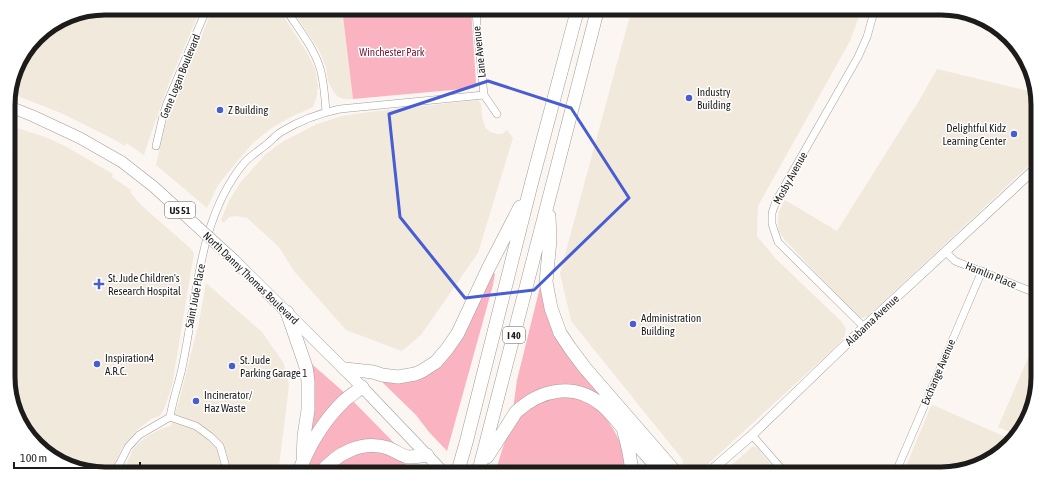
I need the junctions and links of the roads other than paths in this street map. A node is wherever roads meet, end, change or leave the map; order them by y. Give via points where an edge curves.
1 (204, 15) edge
2 (290, 15) edge
3 (476, 15) edge
4 (576, 15) edge
5 (596, 15) edge
6 (873, 15) edge
7 (484, 95) junction
8 (15, 109) edge
9 (326, 112) junction
10 (497, 114) dead end
11 (156, 146) dead end
12 (1031, 173) edge
13 (531, 185) junction
14 (549, 202) junction
15 (946, 252) junction
16 (982, 271) junction
17 (1031, 291) edge
18 (287, 312) junction
19 (864, 327) junction
20 (345, 370) junction
21 (362, 387) junction
22 (170, 417) junction
23 (622, 426) junction
24 (752, 435) junction
25 (427, 456) junction
26 (118, 467) edge
27 (226, 467) edge
28 (301, 467) edge
29 (301, 467) edge
30 (326, 467) edge
31 (438, 467) edge
32 (459, 467) edge
33 (480, 467) edge
34 (482, 467) edge
35 (631, 467) edge
36 (657, 467) edge
37 (671, 467) edge
38 (715, 467) edge
39 (780, 467) edge
40 (898, 467) edge

1 - 11 street, Gene Logan Boulevard via 167,103
2 - 9 street via 320,68
3 - 7 street, Lane Avenue
4 - 13 highway, I 40
5 - 14 highway, I 40
6 - 19 street, Mosby Avenue via 858,57 776,201 772,213 772,224 778,242
7 - 9 street, Saint Jude Place via 357,106
7 - 10 street
8 - 18 main road, North Danny Thomas Boulevard / US 51, bridge via 80,138 122,162 154,187
9 - 22 street, Saint Jude Place via 280,132 245,162 230,182 208,234
12 - 15 street, Alabama Avenue
13 - 20 highway via 458,333 436,362 422,371 398,377
13 - 32 highway, I 40
14 - 33 highway, I 40
14 - 37 highway via 550,240 546,282 551,308 560,333 585,368
15 - 16 street, Hamlin Place via 955,260
15 - 19 street, Alabama Avenue
16 - 17 street, Hamlin Place
16 - 40 street, Exchange Avenue
18 - 20 main road, North Danny Thomas Boulevard / US 51
18 - 28 highway via 308,381 308,410
19 - 24 street, Alabama Avenue
20 - 21 main road, North Danny Thomas Boulevard / US 51
21 - 25 main road, North Danny Thomas Boulevard / US 51
21 - 29 highway via 328,419 314,440
22 - 26 street via 139,435 128,447
22 - 27 street via 196,426 211,436 220,446
23 - 34 highway via 602,406 585,395 568,391 543,394 527,402 516,412
23 - 35 highway
23 - 36 highway
24 - 38 street, Alabama Avenue
24 - 39 street
25 - 30 highway via 407,457 388,448 359,447 336,457
25 - 31 main road, North Danny Thomas Boulevard / US 51

